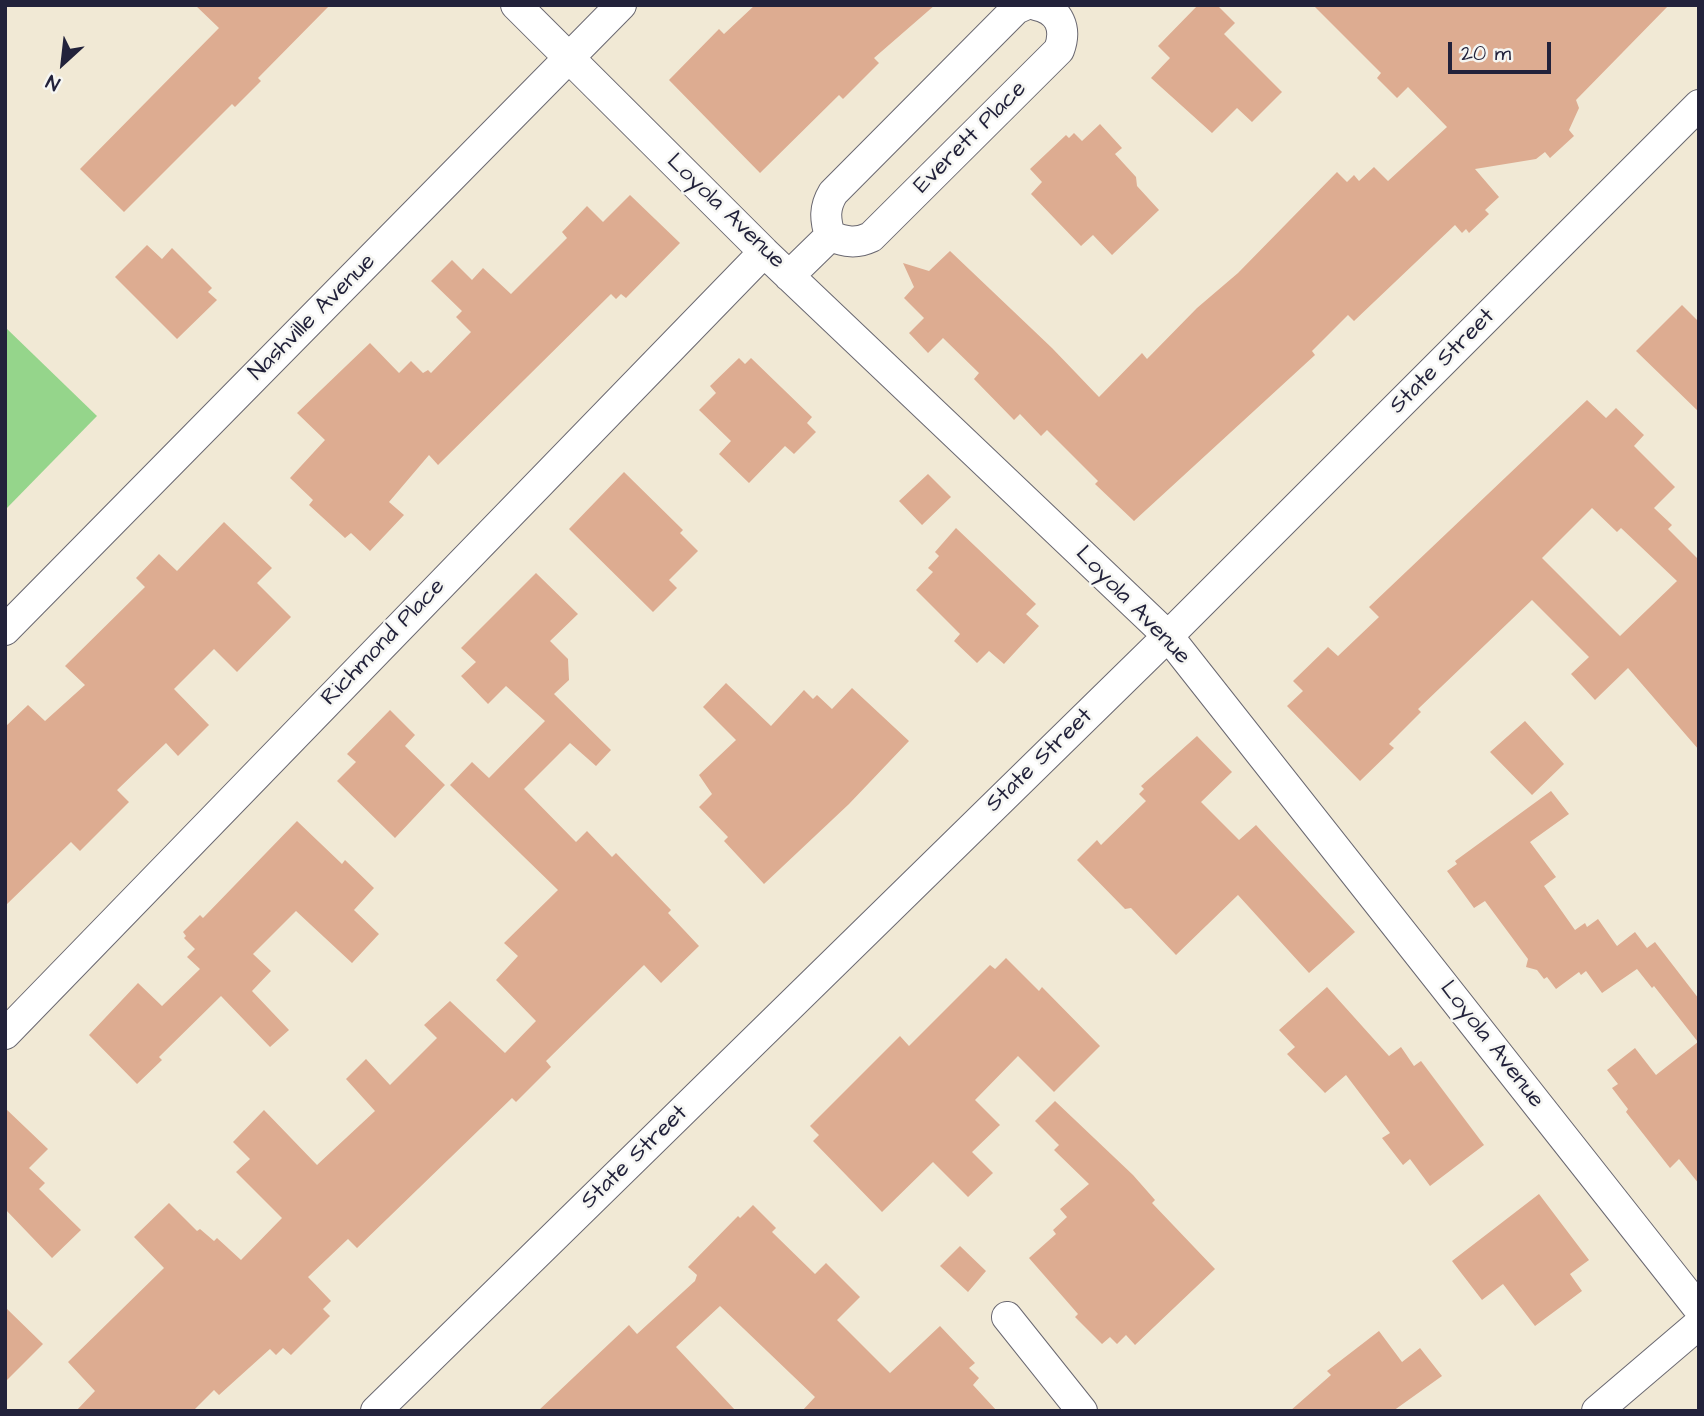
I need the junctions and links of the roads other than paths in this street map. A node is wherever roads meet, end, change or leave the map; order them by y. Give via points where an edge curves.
1 (516, 5) edge
2 (621, 5) edge
3 (1026, 5) edge
4 (1036, 5) edge
5 (568, 59) junction
6 (1699, 105) edge
7 (830, 236) junction
8 (764, 252) junction
9 (789, 276) junction
10 (5, 630) edge
11 (1168, 636) junction
12 (5, 1034) edge
13 (1699, 1309) edge
14 (1007, 1317) dead end
15 (1699, 1324) edge
16 (376, 1411) edge
17 (1082, 1411) edge
18 (1597, 1411) edge

1 - 5 street, Loyola Avenue
2 - 5 street, Nashville Avenue
3 - 7 street via 1016,9 833,193 825,219
4 - 7 street, Everett Place via 1055,13 1062,25 1064,38 1059,50 871,237 845,242
5 - 8 street, Loyola Avenue
5 - 10 street, Nashville Avenue
6 - 11 street, State Street
7 - 9 street
8 - 9 street, Loyola Avenue
8 - 12 street, Richmond Place
9 - 11 street, Loyola Avenue
11 - 13 street, Loyola Avenue
11 - 16 street, State Street
14 - 17 street
15 - 18 street

